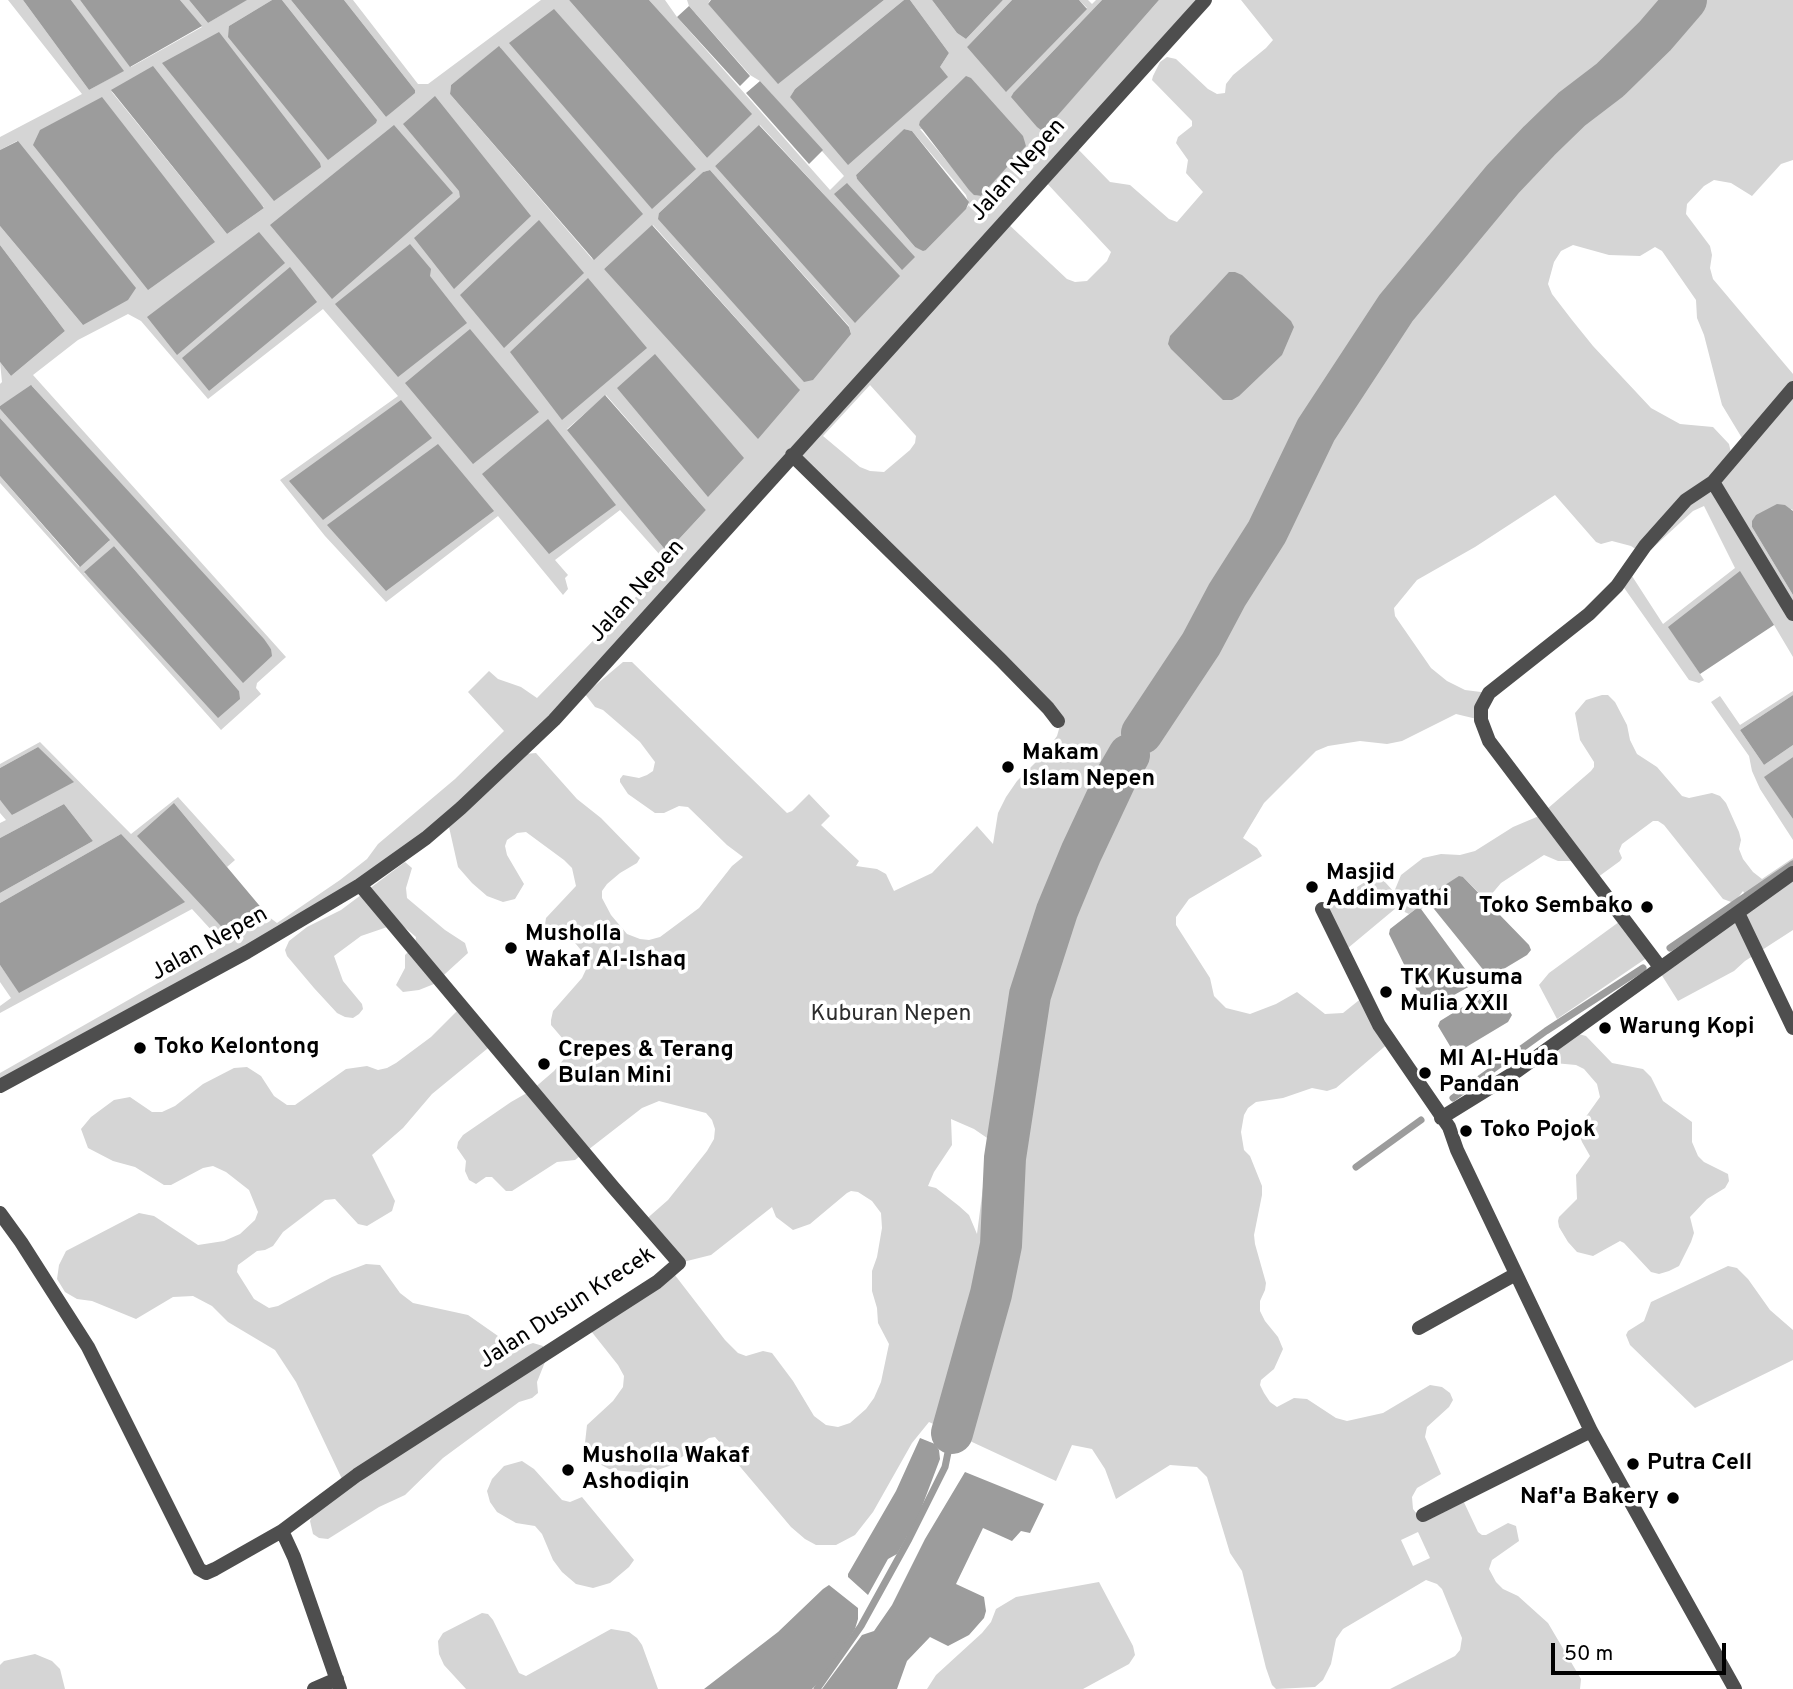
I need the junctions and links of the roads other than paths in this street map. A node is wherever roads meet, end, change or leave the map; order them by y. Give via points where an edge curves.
1 (1205, 0) edge
2 (1793, 388) edge
3 (792, 455) junction
4 (1713, 482) junction
5 (1793, 614) edge
6 (1058, 721) dead end
7 (1793, 873) edge
8 (360, 885) junction
9 (1322, 909) dead end
10 (1738, 913) junction
11 (1660, 967) junction
12 (1793, 1028) edge
13 (0, 1086) edge
14 (1441, 1118) junction
15 (0, 1213) edge
16 (1516, 1274) junction
17 (1419, 1328) dead end
18 (1591, 1431) junction
19 (1423, 1515) dead end
20 (282, 1531) junction
21 (338, 1684) edge
22 (314, 1689) edge
23 (1735, 1689) edge

1 - 3 street, Jalan Nepen
2 - 4 street
3 - 6 street
3 - 8 street, Jalan Nepen via 554,720 426,838
4 - 5 street
4 - 11 street via 1686,500 1589,614 1489,693 1481,708 1489,741
7 - 10 street
8 - 13 street, Jalan Nepen
8 - 20 street, Jalan Dusun Krecek via 679,1263 657,1282 357,1475
9 - 14 street via 1379,1026
10 - 11 street
10 - 12 street
11 - 14 street via 1517,1071
14 - 16 street
15 - 20 street via 88,1347 199,1570 206,1573
16 - 17 street
16 - 18 street
18 - 19 street
18 - 23 street
20 - 21 street
21 - 22 street

